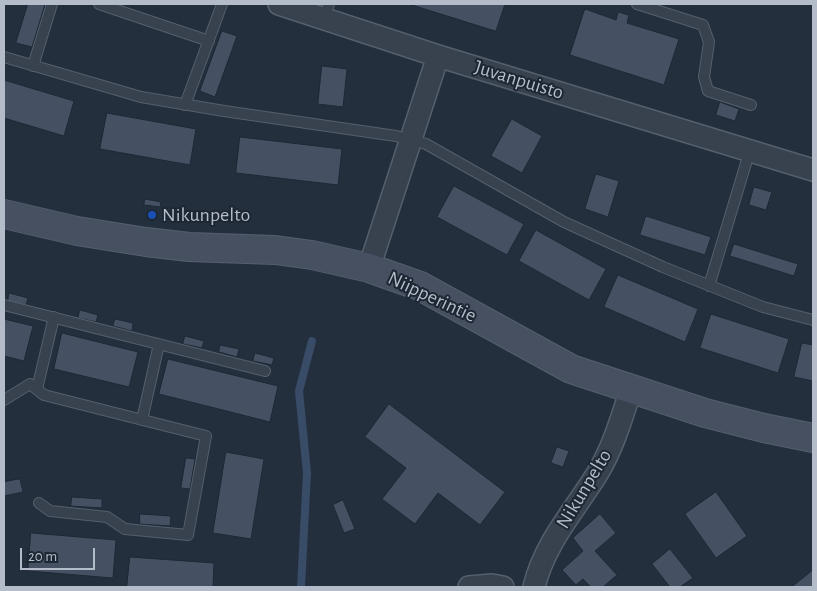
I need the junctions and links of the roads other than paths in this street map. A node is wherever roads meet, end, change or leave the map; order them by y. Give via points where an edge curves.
1 (52, 4) edge
2 (99, 4) edge
3 (222, 4) edge
4 (279, 4) edge
5 (637, 4) edge
6 (670, 4) edge
7 (326, 11) edge
8 (662, 12) junction
9 (209, 41) junction
10 (438, 56) junction
11 (4, 57) edge
12 (33, 66) junction
13 (185, 105) junction
14 (751, 105) dead end
15 (412, 140) junction
16 (750, 150) junction
17 (813, 170) edge
18 (4, 214) edge
19 (369, 268) junction
20 (709, 286) junction
21 (4, 305) edge
22 (54, 317) junction
23 (813, 320) edge
24 (159, 344) junction
25 (265, 371) dead end
26 (37, 389) junction
27 (631, 389) junction
28 (4, 400) edge
29 (142, 420) junction
30 (813, 438) edge
31 (38, 503) dead end
32 (468, 587) edge
33 (503, 587) edge
34 (534, 587) edge

1 - 12 lane
2 - 9 lane
3 - 9 lane
4 - 7 street, Juvanpuisto
5 - 8 lane
6 - 8 lane
7 - 10 street, Juvanpuisto
8 - 14 lane via 703,25 709,42 704,77 708,91
9 - 13 lane
10 - 15 street
10 - 16 street, Juvanpuisto
11 - 12 lane
12 - 13 lane via 141,97
13 - 15 lane
15 - 19 street
15 - 20 lane via 456,160 564,222
16 - 17 street, Juvanpuisto
16 - 20 lane
18 - 19 street, Niipperintie via 77,231 146,242 275,250
19 - 27 street, Niipperintie via 420,286 571,369
20 - 23 lane via 763,307
21 - 22 lane
22 - 24 lane
22 - 26 lane
24 - 25 lane
24 - 29 lane
26 - 28 lane via 30,384
26 - 29 lane via 44,395
27 - 30 street, Niipperintie via 705,413
27 - 34 street, Nikunpelto via 618,430 598,472 547,550
29 - 31 lane via 206,436 188,535 125,529 107,518 50,511
32 - 33 street

